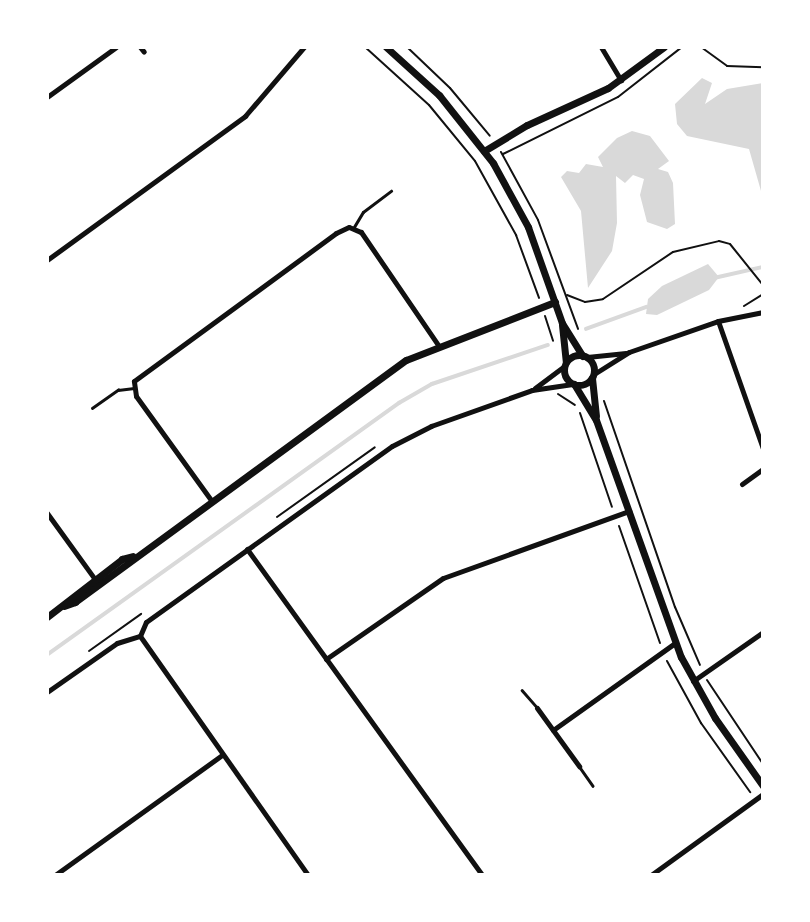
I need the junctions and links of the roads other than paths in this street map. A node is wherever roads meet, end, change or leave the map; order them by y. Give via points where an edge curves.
1 (116, 47) edge
2 (304, 47) edge
3 (386, 47) edge
4 (601, 47) edge
5 (664, 47) edge
6 (621, 80) junction
7 (47, 97) edge
8 (484, 151) junction
9 (391, 191) dead end
10 (354, 227) junction
11 (47, 260) edge
12 (555, 302) junction
13 (763, 312) edge
14 (718, 321) junction
15 (562, 323) junction
16 (438, 345) junction
17 (629, 352) junction
18 (585, 357) junction
19 (566, 363) junction
20 (593, 376) junction
21 (573, 384) junction
22 (134, 388) junction
23 (532, 390) junction
24 (92, 408) dead end
25 (596, 420) junction
26 (763, 449) edge
27 (763, 469) edge
28 (742, 484) dead end
29 (211, 500) junction
30 (629, 511) junction
31 (47, 513) edge
32 (247, 549) junction
33 (97, 582) junction
34 (47, 617) edge
35 (763, 632) edge
36 (140, 636) junction
37 (675, 643) junction
38 (326, 659) junction
39 (693, 681) junction
40 (522, 690) dead end
41 (47, 692) edge
42 (537, 708) joint
43 (553, 730) junction
44 (222, 755) junction
45 (579, 766) joint
46 (593, 786) dead end
47 (763, 786) edge
48 (763, 794) edge
49 (55, 875) edge
50 (308, 875) edge
51 (482, 875) edge
52 (651, 875) edge

1 - 7 street
2 - 11 street via 245,116
3 - 8 street via 439,96
4 - 6 street
5 - 6 street
6 - 8 street
8 - 12 street via 528,227
9 - 10 lane via 363,212
10 - 16 street via 426,321
10 - 22 street via 336,233 140,374
12 - 15 street
12 - 16 street
13 - 14 street
14 - 17 street
14 - 26 street
15 - 18 street
15 - 19 street
16 - 29 street via 390,370
17 - 18 street
17 - 20 street
18 - 19 street
18 - 20 street
19 - 21 street via 565,375
19 - 23 street
20 - 21 street via 585,384
20 - 25 street
21 - 23 street
21 - 25 street
22 - 24 lane via 118,390
22 - 29 street
23 - 32 street via 409,436
25 - 30 street
27 - 28 street
29 - 33 street
30 - 37 street
30 - 38 street via 443,578
31 - 33 street
32 - 36 street via 146,622
32 - 38 street
33 - 34 street
35 - 39 street
36 - 41 street via 117,643
36 - 44 street
37 - 39 street
37 - 43 street
38 - 51 street
39 - 47 street
40 - 42 lane
42 - 43 street
43 - 45 street
44 - 49 street
44 - 50 street
45 - 46 lane
48 - 52 street

